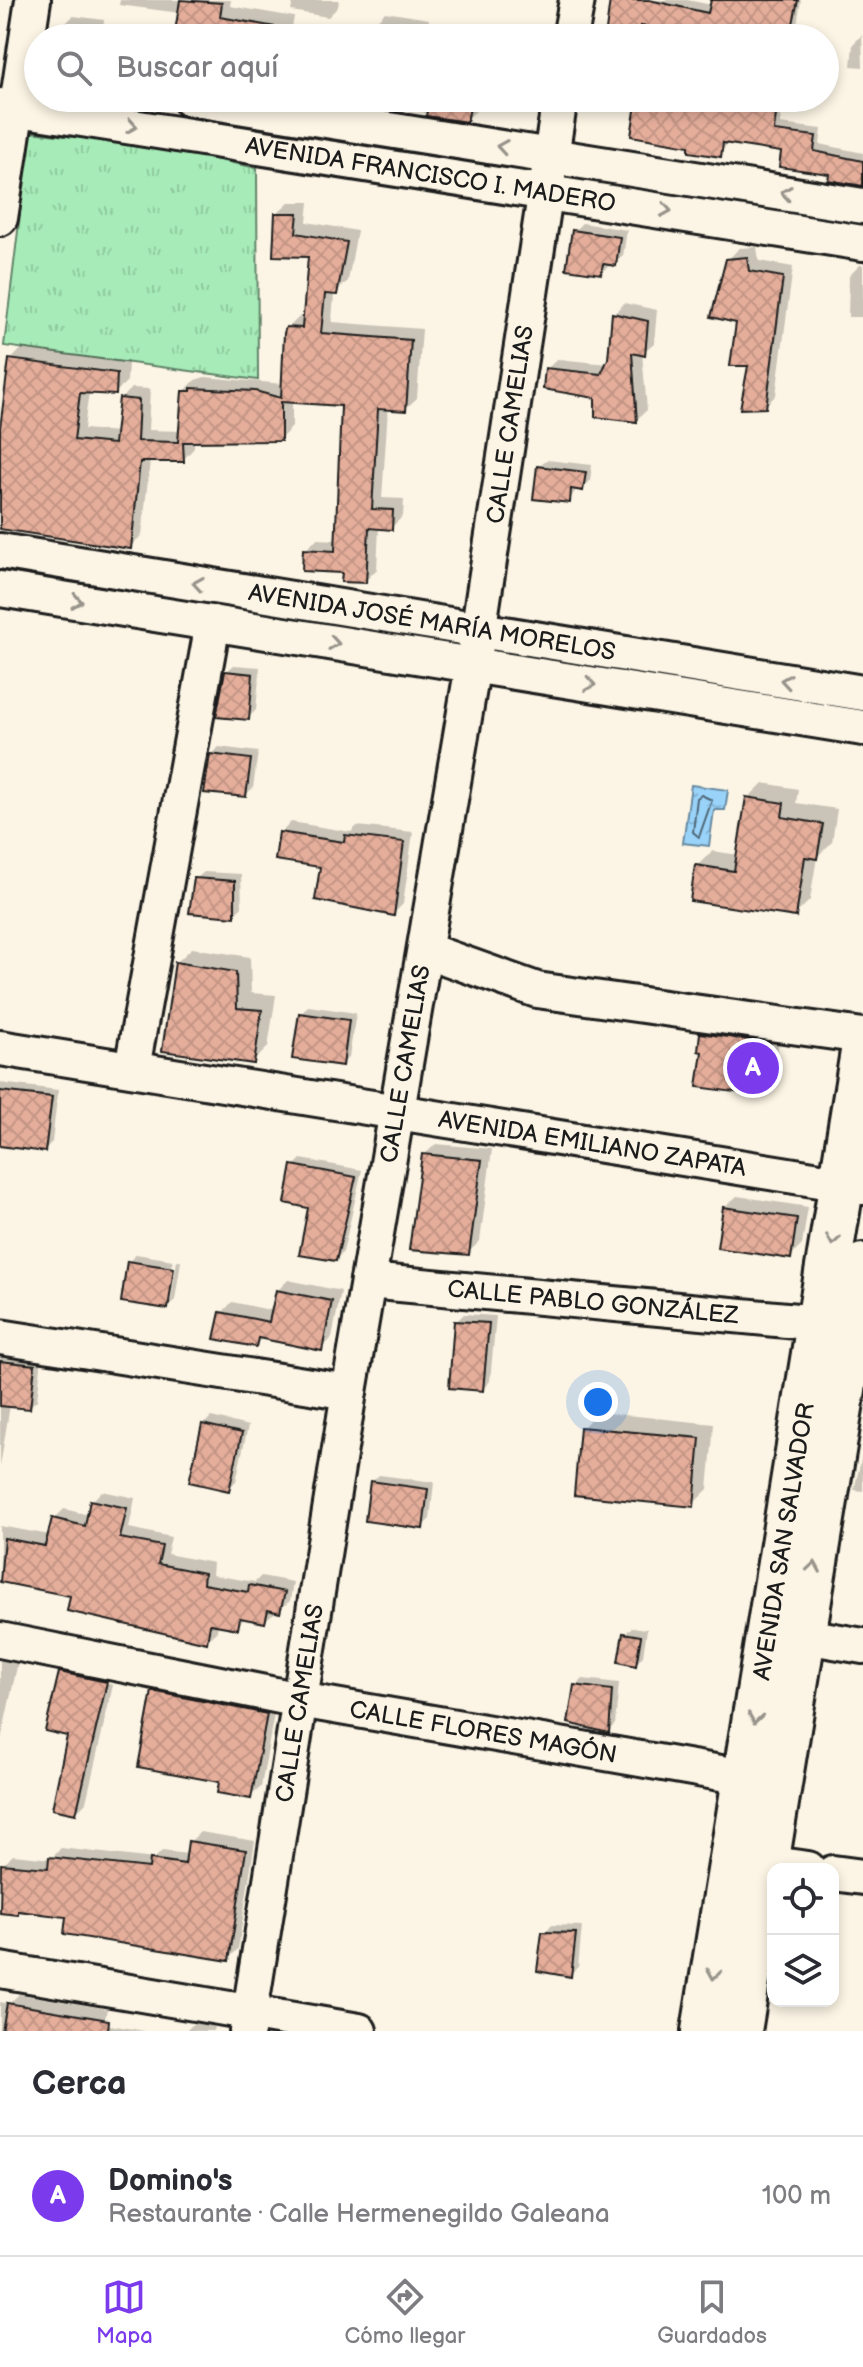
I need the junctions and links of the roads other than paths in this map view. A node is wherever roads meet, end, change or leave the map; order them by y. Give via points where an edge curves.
1 (33, 0) edge
2 (577, 0) edge
3 (29, 24) edge
4 (573, 24) edge
5 (24, 49) edge
6 (20, 71) edge
7 (9, 107) edge
8 (41, 112) edge
9 (278, 112) edge
10 (558, 112) edge
11 (551, 155) junction
12 (547, 190) junction
13 (863, 206) edge
14 (0, 218) edge
15 (863, 243) edge
16 (0, 551) edge
17 (0, 589) edge
18 (213, 623) junction
19 (479, 630) junction
20 (473, 665) junction
21 (863, 693) edge
22 (863, 728) edge
23 (425, 950) junction
24 (863, 1036) edge
25 (0, 1048) edge
26 (863, 1052) edge
27 (132, 1068) junction
28 (398, 1113) junction
29 (852, 1186) edge
30 (863, 1266) edge
31 (368, 1281) junction
32 (819, 1323) junction
33 (0, 1337) edge
34 (349, 1392) junction
35 (850, 1424) edge
36 (786, 1633) junction
37 (0, 1640) edge
38 (863, 1646) edge
39 (300, 1700) junction
40 (762, 1780) junction
41 (786, 1863) edge
42 (839, 1874) edge
43 (863, 1877) edge
44 (767, 1935) edge
45 (0, 1970) edge
46 (248, 2022) edge
47 (359, 2031) edge
48 (704, 2031) edge
49 (739, 2031) edge

1 - 3 street
2 - 4 street
5 - 6 street
6 - 7 street
7 - 14 street
8 -> 12 street, AVENIDA FRANCISCO I. MADERO
11 -> 9 street, AVENIDA FRANCISCO I. MADERO
10 - 11 street, CALLE CAMELIAS
11 - 12 street, CALLE CAMELIAS
13 -> 11 street, AVENIDA FRANCISCO I. MADERO
12 -> 15 street, AVENIDA FRANCISCO I. MADERO
12 - 19 street, CALLE CAMELIAS
19 -> 16 street, AVENIDA JOSÉ MARÍA MORELOS
17 -> 18 street, AVENIDA JOSÉ MARÍA MORELOS
18 -> 20 street, AVENIDA JOSÉ MARÍA MORELOS
18 - 27 street
19 - 20 street, CALLE CAMELIAS
21 -> 19 street, AVENIDA JOSÉ MARÍA MORELOS
20 -> 22 street, AVENIDA JOSÉ MARÍA MORELOS
20 - 23 street, CALLE CAMELIAS
23 - 24 street via 537,990
23 - 28 street, CALLE CAMELIAS
25 - 27 street, AVENIDA EMILIANO ZAPATA
26 - 29 main road, AVENIDA SAN SALVADOR
27 - 28 street, AVENIDA EMILIANO ZAPATA
28 - 29 street, AVENIDA EMILIANO ZAPATA
28 - 31 street, CALLE CAMELIAS
29 -> 32 main road, AVENIDA SAN SALVADOR
30 - 35 main road, AVENIDA SAN SALVADOR
31 - 32 street, CALLE PABLO GONZÁLEZ
31 - 34 street, CALLE CAMELIAS
32 - 36 main road, AVENIDA SAN SALVADOR
33 - 34 street
34 - 39 street, CALLE CAMELIAS
36 -> 35 main road, AVENIDA SAN SALVADOR
36 - 38 street
36 - 40 main road, AVENIDA SAN SALVADOR
37 - 39 street, CALLE FLORES MAGÓN
39 - 40 street, CALLE FLORES MAGÓN
39 - 46 street, CALLE CAMELIAS
40 - 41 main road, AVENIDA SAN SALVADOR
40 -> 48 main road, AVENIDA SAN SALVADOR
42 - 43 street
44 - 49 main road, AVENIDA SAN SALVADOR
45 - 46 street
46 - 47 street

